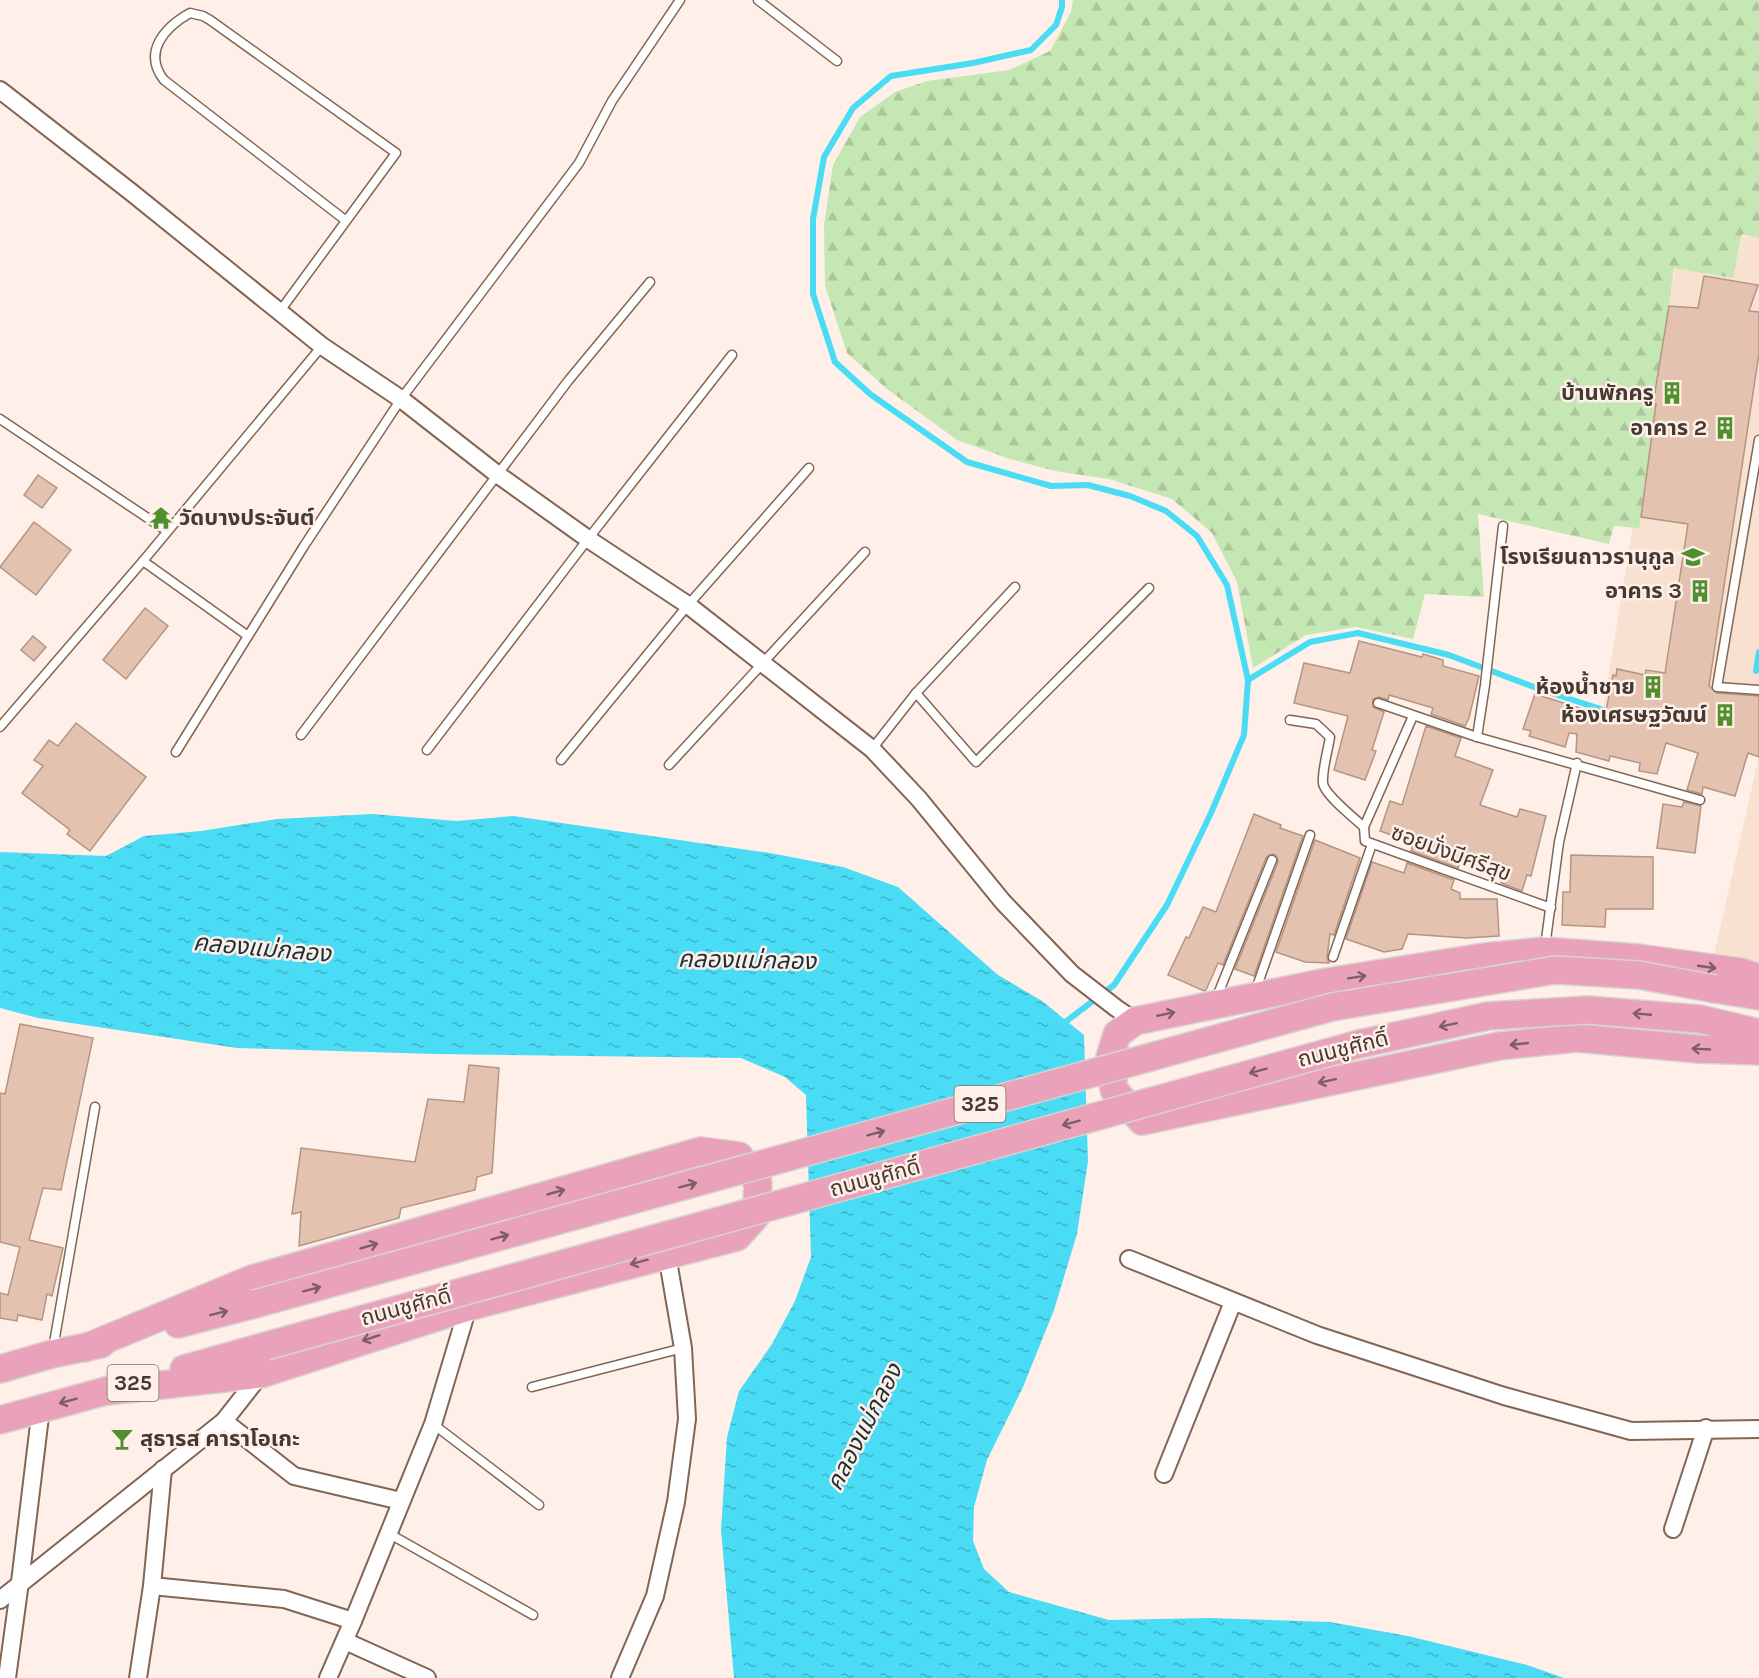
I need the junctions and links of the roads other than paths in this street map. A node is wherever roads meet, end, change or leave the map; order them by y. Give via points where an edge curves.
1 (680, 0) edge
2 (758, 0) edge
3 (837, 61) dead end
4 (0, 90) edge
5 (345, 220) junction
6 (650, 282) dead end
7 (280, 311) junction
8 (322, 346) junction
9 (732, 355) dead end
10 (401, 399) junction
11 (0, 419) edge
12 (1759, 440) edge
13 (809, 468) dead end
14 (497, 474) junction
15 (1503, 526) dead end
16 (167, 531) junction
17 (588, 539) junction
18 (865, 552) dead end
19 (143, 561) junction
20 (1015, 586) dead end
21 (1149, 588) dead end
22 (687, 605) junction
23 (248, 636) junction
24 (762, 664) junction
25 (1759, 690) edge
26 (916, 693) junction
27 (1378, 703) dead end
28 (1413, 716) junction
29 (1290, 720) dead end
30 (0, 728) edge
31 (301, 735) dead end
32 (1477, 737) junction
33 (872, 749) junction
34 (427, 750) dead end
35 (176, 752) dead end
36 (561, 760) dead end
37 (1577, 764) junction
38 (669, 765) dead end
39 (1700, 800) dead end
40 (1364, 827) junction
41 (1310, 835) dead end
42 (1372, 844) junction
43 (1272, 860) dead end
44 (1551, 908) junction
45 (1544, 951) junction
46 (1333, 957) dead end
47 (1759, 978) edge
48 (1759, 996) edge
49 (1253, 998) junction
50 (1214, 1005) junction
51 (1126, 1015) junction
52 (1759, 1033) edge
53 (1759, 1051) edge
54 (95, 1107) dead end
55 (668, 1255) junction
56 (1129, 1259) dead end
57 (1233, 1302) junction
58 (468, 1307) junction
59 (85, 1348) junction
60 (682, 1348) junction
61 (52, 1354) junction
62 (0, 1369) edge
63 (261, 1374) junction
64 (532, 1387) dead end
65 (107, 1391) junction
66 (41, 1408) junction
67 (0, 1420) edge
68 (224, 1421) junction
69 (434, 1424) junction
70 (1706, 1428) junction
71 (1759, 1428) edge
72 (163, 1469) junction
73 (1164, 1474) dead end
74 (400, 1501) junction
75 (539, 1505) dead end
76 (1673, 1529) dead end
77 (388, 1533) junction
78 (20, 1582) junction
79 (152, 1586) junction
80 (0, 1600) edge
81 (533, 1615) dead end
82 (353, 1621) junction
83 (345, 1641) junction
84 (7, 1678) edge
85 (138, 1678) edge
86 (328, 1678) edge
87 (427, 1678) edge
88 (620, 1678) edge

1 - 10 lane via 612,100 579,163
2 - 3 lane
4 - 7 street
5 - 5 lane via 164,80 156,63 156,49 161,36 177,20 190,13 210,20 396,153
5 - 7 lane
6 - 14 lane
7 - 8 street
8 - 10 street
8 - 16 lane
9 - 17 lane
10 - 14 street
10 - 23 lane
11 - 16 lane
12 - 25 lane via 1717,687
13 - 22 lane
14 - 17 street
14 - 31 lane
15 - 32 lane
16 - 19 lane
17 - 22 street
17 - 34 lane
18 - 24 lane
19 - 23 lane
19 - 30 lane
20 - 26 lane
21 - 26 lane via 976,762
22 - 24 street
22 - 36 lane
23 - 35 lane
24 - 33 street
24 - 38 lane
26 - 33 lane
27 - 28 lane
28 - 32 lane
28 - 40 lane, ซอยมั่งมีศรีสุข
29 - 40 lane via 1316,724 1330,737 1323,784 1328,795
32 - 37 lane
33 - 51 street via 920,799 1003,902 1072,974
37 - 39 lane
37 - 44 lane via 1559,842
40 - 42 lane, ซอยมั่งมีศรีสุข via 1365,840
41 - 49 lane
42 - 44 lane, ซอยมั่งมีศรีสุข
42 - 46 lane
43 - 50 lane
44 - 45 lane
45 -> 47 main road via 1638,958
49 -> 45 main road via 1327,982
59 -> 48 main road, ถนนชูศักดิ์ / 325, bridge via 1332,1008 1555,970 1639,975
49 - 50 main road
51 -> 50 main road
53 -> 51 main road via 1577,1038 1499,1046 1142,1121 1114,1090 1110,1057
52 -> 65 main road, ถนนชูศักดิ์ / 325, bridge via 1700,1019 1587,1010 1488,1016 1359,1044
54 - 61 lane
55 -> 58 main road
59 -> 55 main road via 252,1279 701,1151 739,1156 758,1184 756,1216 737,1237
55 - 60 street
56 - 57 street
57 - 70 street via 1317,1335 1631,1431
57 - 73 street
58 -> 63 main road
58 - 69 street
59 - 61 main road, ถนนชูศักดิ์ / 325
60 - 64 lane
60 - 88 street via 687,1419 676,1502 655,1596
61 - 62 main road, ถนนชูศักดิ์ / 325
63 - 65 main road
63 - 68 street
65 -> 66 main road, ถนนชูศักดิ์ / 325
66 - 67 main road, ถนนชูศักดิ์ / 325
66 - 78 street
68 - 72 street
68 - 74 street via 294,1476
69 - 74 street
69 - 75 lane
70 - 71 street
70 - 76 street
72 - 78 street
72 - 79 street
74 - 77 street
77 - 81 lane
77 - 82 street
78 - 80 street
78 - 84 street
79 - 82 street via 284,1599
79 - 85 street
82 - 83 street
83 - 86 street
83 - 87 street

